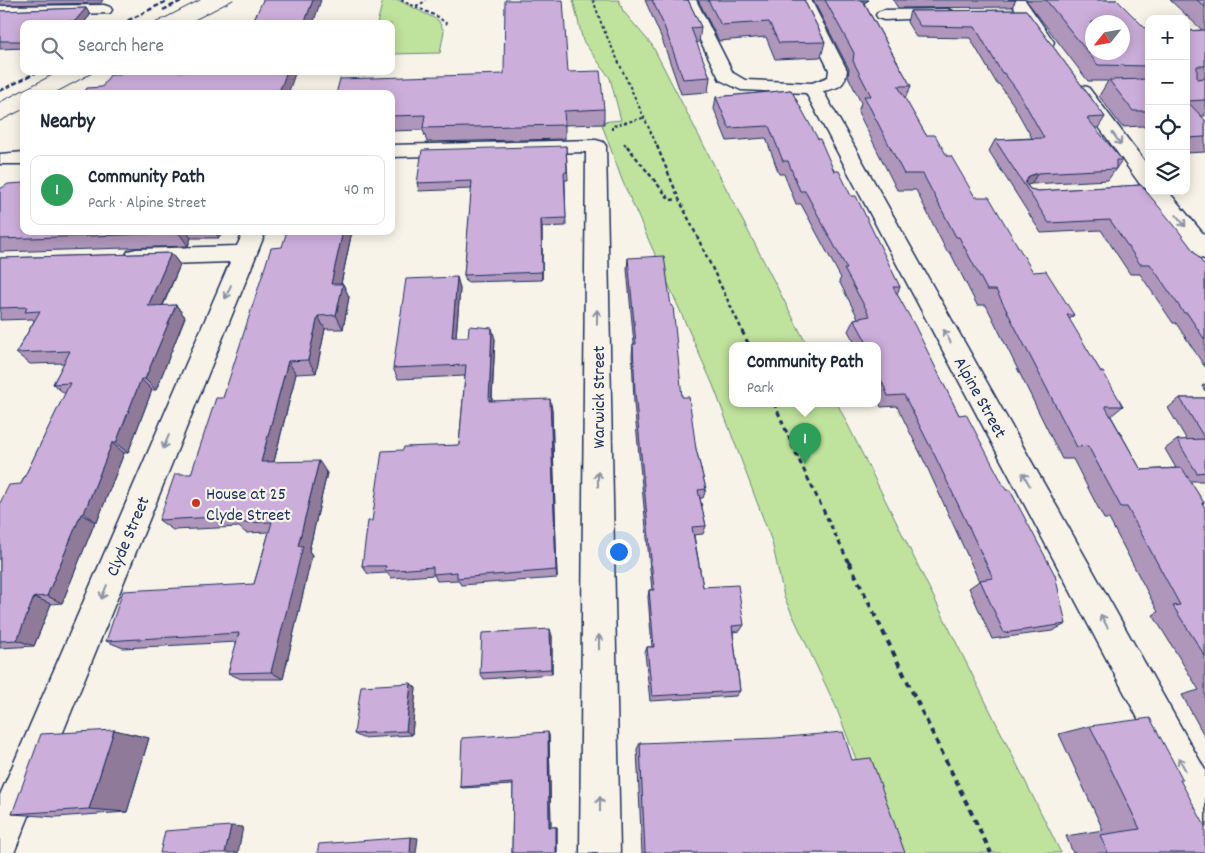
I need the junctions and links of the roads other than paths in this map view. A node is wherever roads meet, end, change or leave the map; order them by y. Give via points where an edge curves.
1 (688, 0) edge
2 (804, 0) edge
3 (1022, 7) edge
4 (104, 10) dead end
5 (0, 11) edge
6 (964, 14) edge
7 (1003, 14) edge
8 (884, 15) dead end
9 (1059, 59) edge
10 (1070, 74) edge
11 (812, 88) junction
12 (1105, 88) dead end
13 (1081, 89) junction
14 (395, 151) edge
15 (1145, 177) edge
16 (1145, 186) edge
17 (1127, 188) edge
18 (1159, 195) edge
19 (250, 243) edge
20 (1205, 251) edge
21 (120, 258) edge
22 (1205, 807) edge
23 (0, 840) edge
24 (600, 853) edge

1 - 11 street via 726,76 748,86
2 - 11 street via 838,70 837,79 830,84
3 - 7 street
3 - 9 street
4 - 5 street
6 - 8 street
10 - 13 street
22 -> 11 street, Alpine Street
12 - 13 street
13 -> 15 street
24 -> 14 street, Warwick Street via 596,146
16 - 17 street
18 -> 20 street
19 - 21 street
19 -> 23 street, Clyde Street

